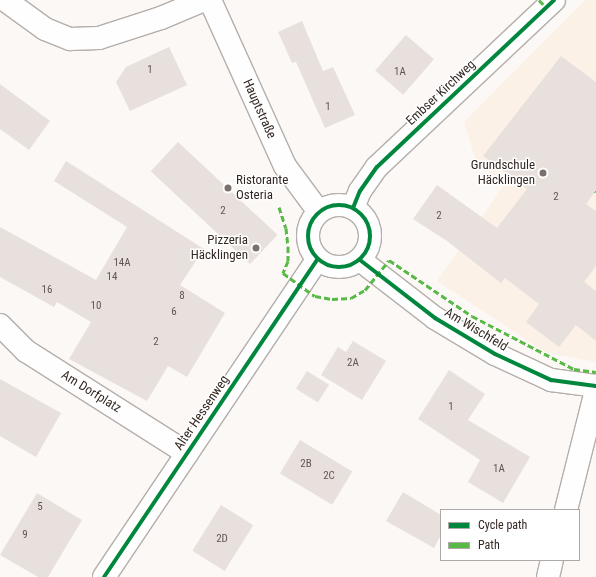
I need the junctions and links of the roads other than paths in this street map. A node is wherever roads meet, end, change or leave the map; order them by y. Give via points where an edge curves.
1 (5, 0) edge
2 (204, 0) edge
3 (210, 0) edge
4 (554, 0) edge
5 (353, 208) junction
6 (319, 212) junction
7 (317, 260) junction
8 (360, 260) junction
9 (0, 325) edge
10 (596, 386) edge
11 (596, 391) edge
12 (187, 453) junction
13 (566, 509) edge
14 (552, 561) edge
15 (104, 577) edge
16 (548, 577) edge

1 - 2 street via 45,30 70,39 99,38 161,18
3 - 6 street, Hauptstraße via 285,166
4 - 5 street, Embser Kirchweg via 377,167 360,191
5 - 6 street via 339,204
5 - 8 street via 361,214 370,232 366,252
6 - 7 street via 313,218 307,235 308,244
7 - 8 street via 334,268 352,265
7 - 12 street, Alter Hessenweg
8 - 10 street, Am Wischfeld via 435,318 495,354 551,380
9 - 12 street, Am Dorfplatz via 26,351
11 - 13 street
12 - 15 street, Alter Hessenweg
14 - 16 street

